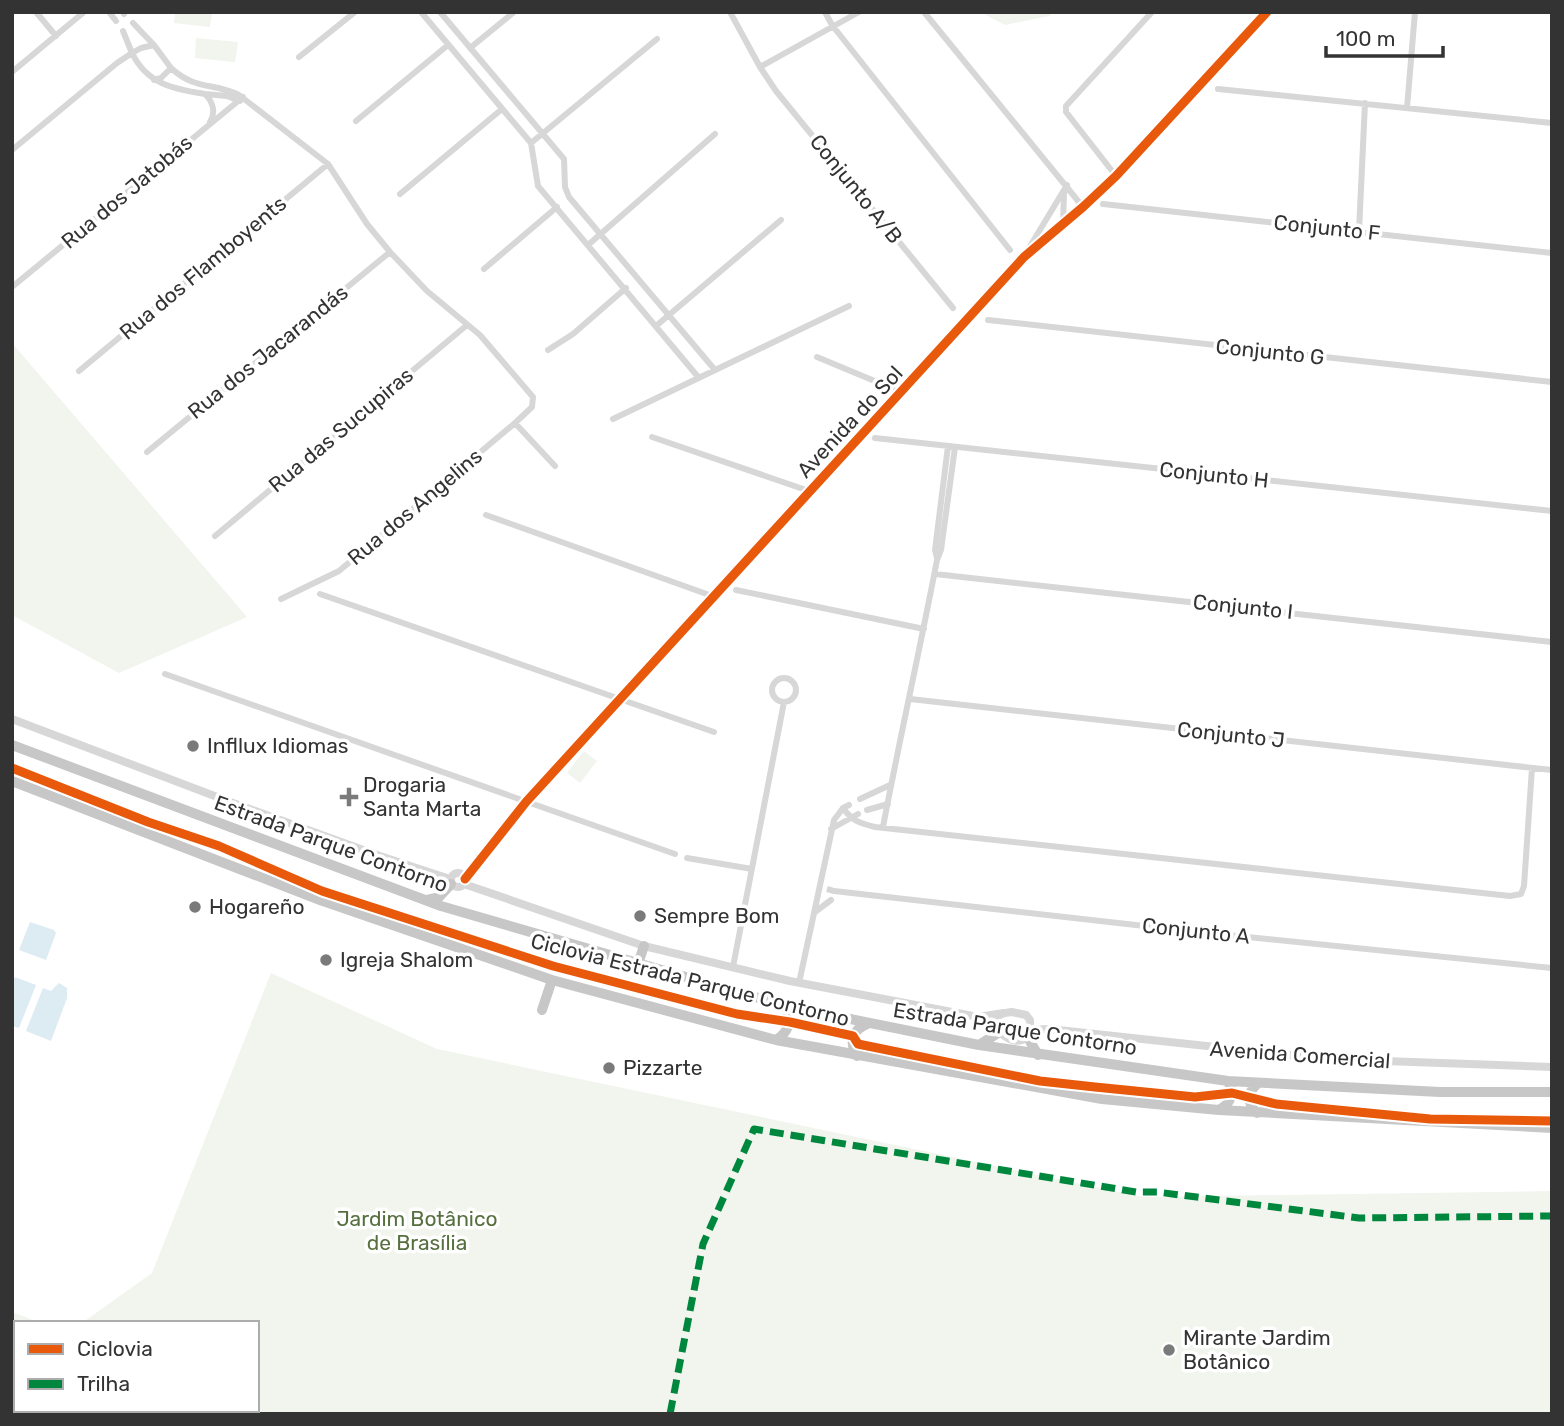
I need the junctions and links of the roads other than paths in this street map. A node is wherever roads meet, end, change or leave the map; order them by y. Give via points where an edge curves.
1 (36, 12) edge
2 (84, 12) edge
3 (109, 12) edge
4 (355, 12) edge
5 (421, 12) edge
6 (440, 12) edge
7 (514, 12) edge
8 (730, 12) edge
9 (825, 12) edge
10 (859, 12) edge
11 (924, 12) edge
12 (1152, 12) edge
13 (1267, 12) edge
14 (1415, 12) edge
15 (123, 13) edge
16 (133, 23) dead end
17 (832, 25) junction
18 (123, 31) dead end
19 (56, 36) junction
20 (657, 39) dead end
21 (154, 45) junction
22 (448, 45) junction
23 (470, 48) junction
24 (132, 53) junction
25 (299, 57) dead end
26 (760, 67) junction
27 (171, 68) junction
28 (490, 71) junction
29 (12, 72) edge
30 (154, 80) junction
31 (479, 81) junction
32 (1218, 89) dead end
33 (205, 94) junction
34 (240, 99) junction
35 (1365, 103) junction
36 (1407, 108) junction
37 (502, 109) junction
38 (213, 117) junction
39 (356, 121) dead end
40 (1552, 123) edge
41 (209, 124) junction
42 (542, 133) junction
43 (715, 134) dead end
44 (531, 142) junction
45 (12, 150) edge
46 (328, 164) junction
47 (1116, 176) junction
48 (1065, 188) junction
49 (400, 194) dead end
50 (1103, 204) dead end
51 (557, 207) junction
52 (1083, 207) junction
53 (1049, 216) junction
54 (781, 220) dead end
55 (1059, 228) junction
56 (1359, 231) junction
57 (601, 234) junction
58 (588, 245) junction
59 (1010, 250) dead end
60 (390, 252) junction
61 (1552, 253) edge
62 (1024, 257) junction
63 (484, 269) dead end
64 (12, 287) edge
65 (626, 288) junction
66 (849, 306) dead end
67 (953, 308) dead end
68 (669, 315) junction
69 (988, 320) dead end
70 (467, 325) junction
71 (656, 326) junction
72 (548, 350) dead end
73 (817, 358) dead end
74 (715, 370) junction
75 (79, 371) dead end
76 (699, 377) junction
77 (1552, 382) edge
78 (901, 392) junction
79 (612, 419) dead end
80 (515, 423) junction
81 (652, 436) dead end
82 (876, 438) dead end
83 (951, 446) junction
84 (147, 452) dead end
85 (555, 466) dead end
86 (809, 492) junction
87 (1552, 511) edge
88 (486, 514) dead end
89 (215, 536) dead end
90 (934, 574) junction
91 (736, 590) dead end
92 (320, 594) dead end
93 (715, 597) junction
94 (281, 599) dead end
95 (924, 629) junction
96 (1552, 642) edge
97 (165, 674) dead end
98 (910, 699) junction
99 (620, 700) junction
100 (784, 702) dead end
101 (12, 719) edge
102 (714, 732) dead end
103 (12, 745) edge
104 (1532, 768) junction
105 (1552, 770) edge
106 (12, 781) edge
107 (890, 785) junction
108 (860, 799) dead end
109 (526, 802) junction
110 (888, 804) junction
111 (867, 810) dead end
112 (858, 814) dead end
113 (849, 817) junction
114 (883, 827) junction
115 (831, 829) junction
116 (675, 854) dead end
117 (687, 858) dead end
118 (752, 869) junction
119 (458, 881) junction
120 (830, 890) junction
121 (426, 900) junction
122 (455, 910) junction
123 (815, 912) junction
124 (644, 946) junction
125 (638, 964) junction
126 (733, 967) junction
127 (1552, 968) edge
128 (552, 980) junction
129 (799, 983) junction
130 (786, 1006) junction
131 (542, 1010) dead end
132 (1004, 1013) junction
133 (978, 1017) junction
134 (1030, 1020) junction
135 (867, 1024) junction
136 (997, 1027) junction
137 (1049, 1029) junction
138 (1029, 1033) junction
139 (776, 1040) junction
140 (979, 1045) junction
141 (1038, 1055) junction
142 (857, 1056) junction
143 (1552, 1066) edge
144 (1228, 1081) junction
145 (1257, 1084) junction
146 (1552, 1092) edge
147 (1219, 1110) junction
148 (1257, 1112) junction
149 (1552, 1128) edge

1 - 19 street
2 - 19 street
3 - 15 street via 116,20
4 - 25 street
5 - 22 street
6 - 23 street
7 - 23 street
8 - 26 street, Conjunto A/B
9 - 17 street
10 - 17 street
11 - 48 street
12 - 47 street via 1067,103 1066,109
13 - 47 street, Avenida do Sol
14 - 36 street
16 - 21 street
17 - 26 street
17 - 59 street
18 - 24 street
19 - 29 street
20 - 42 street
21 - 24 street
21 - 27 street
22 - 31 street
22 - 39 street
23 - 28 street
24 - 30 street
24 - 45 street
26 - 67 street, Conjunto A/B
27 - 30 street
27 - 34 street via 193,83 225,89
28 - 31 street
28 - 42 street
30 - 33 street
31 - 37 street
32 - 35 street
33 - 34 street
33 - 38 street via 212,103
34 - 38 street
34 - 41 street, Rua dos Jatobás
34 - 46 street
35 - 36 street
35 - 56 street
36 - 40 street
37 - 44 street
37 - 49 street
38 - 41 street
41 - 64 street, Rua dos Jatobás
42 - 44 street
42 - 57 street via 564,159 566,193
43 - 57 street
44 - 51 street via 538,186
46 - 60 street
46 - 75 street, Rua dos Flamboyents
47 - 52 street, Avenida do Sol
48 - 52 street
48 - 53 street
48 - 55 street
50 - 56 street, Conjunto F
51 - 58 street
51 - 63 street
52 - 55 street, Avenida do Sol
53 - 55 street via 1049,223
53 - 62 street
54 - 68 street
55 - 62 street, Avenida do Sol
56 - 61 street, Conjunto F
57 - 58 street
57 - 68 street
58 - 65 street
60 - 70 street
60 - 84 street, Rua dos Jacarandás
62 - 78 street, Avenida do Sol
65 - 71 street
65 - 72 street
66 - 74 street
68 - 71 street
68 - 74 street
69 - 77 street, Conjunto G
70 - 80 street, Rua dos Angelins via 491,346 533,397 532,407
70 - 89 street, Rua das Sucupiras
71 - 76 street
73 - 78 street
74 - 76 street
76 - 79 street
78 - 86 street, Avenida do Sol
80 - 85 street
80 - 94 street, Rua dos Angelins via 339,571
81 - 86 street
82 - 83 street, Conjunto H
83 - 87 street, Conjunto H
83 - 90 street via 941,550
86 - 93 street, Avenida do Sol
88 - 93 street
90 - 95 street
90 - 96 street, Conjunto I
91 - 95 street
92 - 99 street
93 - 99 street, Avenida do Sol
95 - 98 street
97 - 109 street
98 - 104 street, Conjunto J
98 - 107 street
99 - 102 street
99 - 109 street, Avenida do Sol
100 - 118 street
101 - 119 street, Avenida Comercial via 233,803
103 - 121 highway, Estrada Parque Contorno
104 - 105 street, Conjunto J
104 - 114 street via 1524,886 1521,894 1510,896
106 - 128 highway via 320,900
107 - 108 street
107 - 110 street
109 - 116 street
109 - 119 street, Avenida do Sol
110 - 111 street
110 - 114 street
112 - 113 street
113 - 114 street
113 - 115 street
113 - 115 street via 846,806
115 - 120 street
117 - 118 street
118 - 126 street
119 - 121 highway via 439,897
119 - 122 highway
119 - 124 street, Avenida Comercial
120 - 123 street
120 - 123 street via 832,900
120 - 127 street, Conjunto A
121 - 122 highway, Estrada Parque Contorno
122 - 125 highway, Estrada Parque Contorno
123 - 129 street
124 - 125 highway
124 - 126 street, Avenida Comercial
125 - 130 highway, Estrada Parque Contorno
126 - 129 street, Avenida Comercial
128 - 131 highway
128 - 139 highway
129 - 133 street, Avenida Comercial
130 - 135 highway, Estrada Parque Contorno
130 - 139 highway via 790,1022
132 - 133 street, Avenida Comercial
132 - 134 street, Avenida Comercial via 1020,1013
132 - 136 street
133 - 136 street, Avenida Comercial
134 - 137 street, Avenida Comercial
134 - 138 street
135 - 140 highway, Estrada Parque Contorno
135 - 142 highway via 853,1036
136 - 138 street, Avenida Comercial via 1010,1039
136 - 140 highway
137 - 138 street, Avenida Comercial
137 - 143 street, Avenida Comercial via 1328,1059
138 - 141 highway
139 - 142 highway
140 - 141 highway, Estrada Parque Contorno
141 - 144 highway, Estrada Parque Contorno
142 - 147 highway via 1102,1099
144 - 145 highway, Estrada Parque Contorno
144 - 147 highway via 1230,1100
145 - 146 highway, Estrada Parque Contorno
145 - 148 highway via 1249,1096
147 - 148 highway
148 - 149 highway

